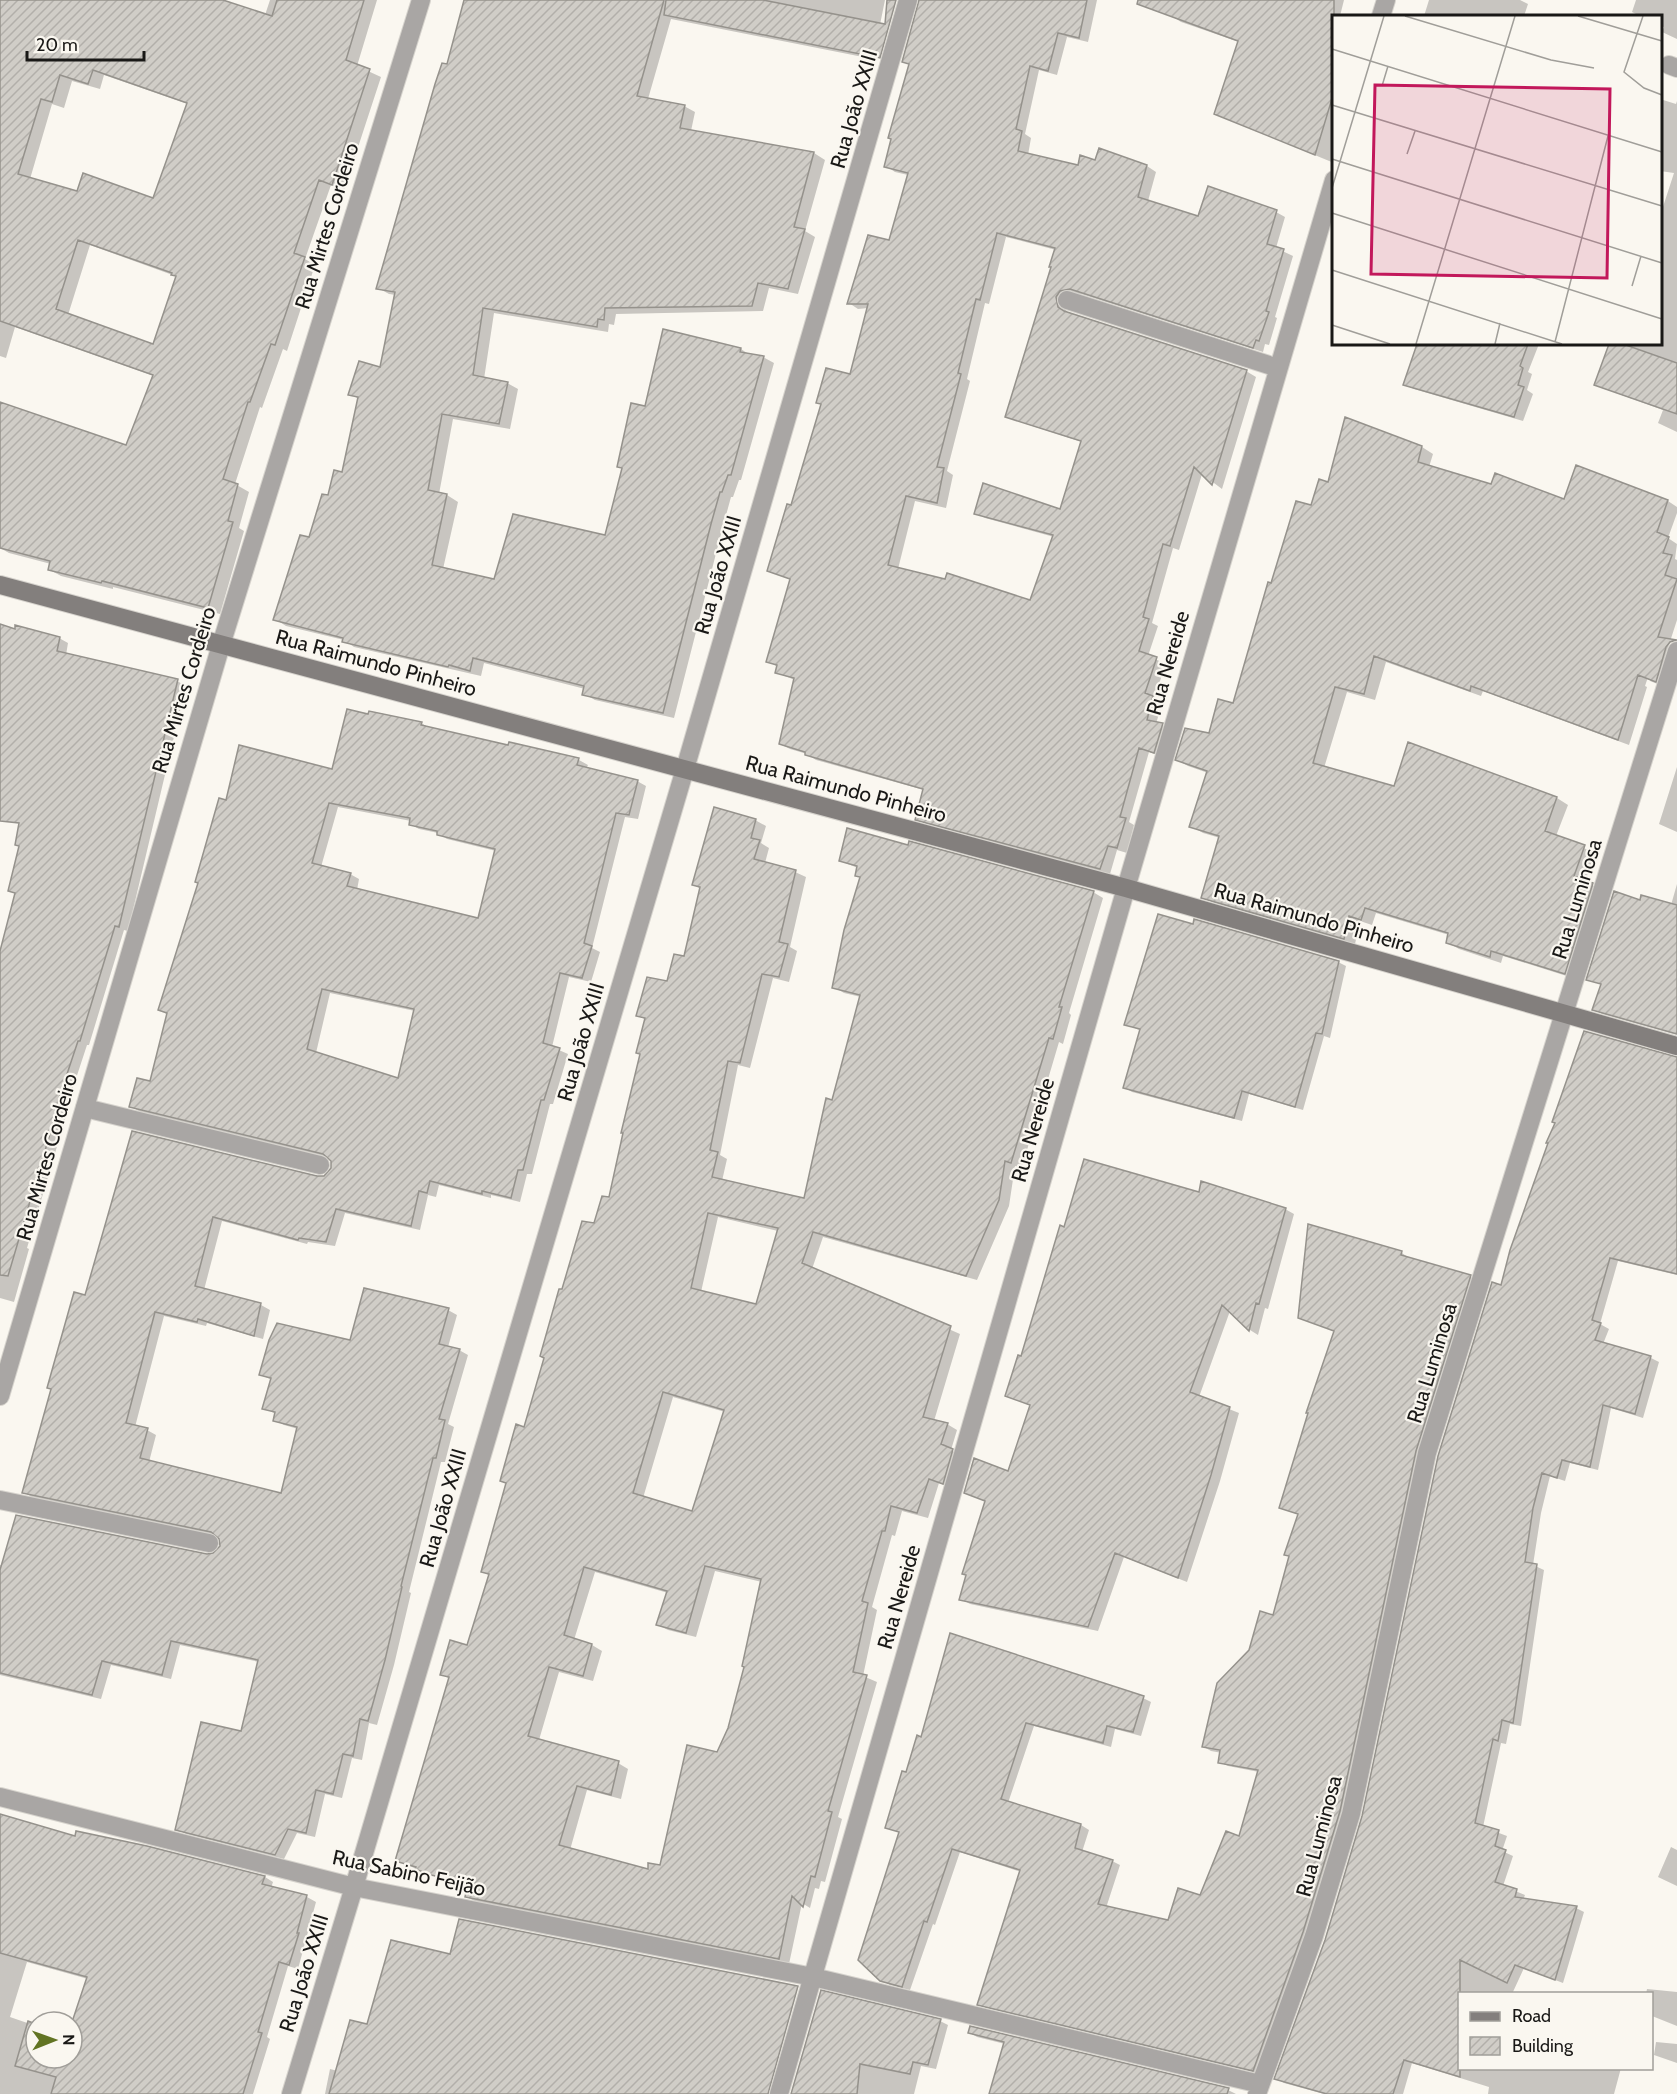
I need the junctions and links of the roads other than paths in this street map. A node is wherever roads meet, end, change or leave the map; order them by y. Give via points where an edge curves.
1 (421, 0) edge
2 (908, 0) edge
3 (1386, 0) edge
4 (1382, 15) edge
5 (1332, 187) edge
6 (1067, 300) dead end
7 (1278, 368) junction
8 (0, 585) edge
9 (220, 645) junction
10 (1677, 651) edge
11 (685, 769) junction
12 (1126, 888) junction
13 (1565, 1013) junction
14 (1677, 1046) edge
15 (85, 1108) junction
16 (320, 1165) dead end
17 (0, 1396) edge
18 (0, 1500) edge
19 (209, 1543) dead end
20 (0, 1797) edge
21 (354, 1887) junction
22 (813, 1977) junction
23 (1259, 2089) edge
24 (291, 2094) edge
25 (779, 2094) edge

1 - 9 street, Rua Mirtes Cordeiro
2 - 11 street, Rua João XXIII
3 - 4 street
5 - 7 street, Rua Nereide
6 - 7 street
7 - 12 street, Rua Nereide
8 - 9 street, Rua Raimundo Pinheiro
9 - 11 street, Rua Raimundo Pinheiro
9 - 15 street, Rua Mirtes Cordeiro
10 - 13 street, Rua Luminosa
11 - 12 street, Rua Raimundo Pinheiro
11 - 21 street, Rua João XXIII
12 - 13 street, Rua Raimundo Pinheiro
12 - 22 street, Rua Nereide
13 - 14 street, Rua Raimundo Pinheiro
13 - 23 street, Rua Luminosa via 1427,1454 1351,1814 1314,1936
15 - 16 street
15 - 17 street, Rua Mirtes Cordeiro
18 - 19 street
20 - 21 street, Rua Sabino Feijão
21 - 22 street, Rua Sabino Feijão
21 - 24 street, Rua João XXIII
22 - 23 street, Rua Sabino Feijão
22 - 25 street, Rua Nereide

